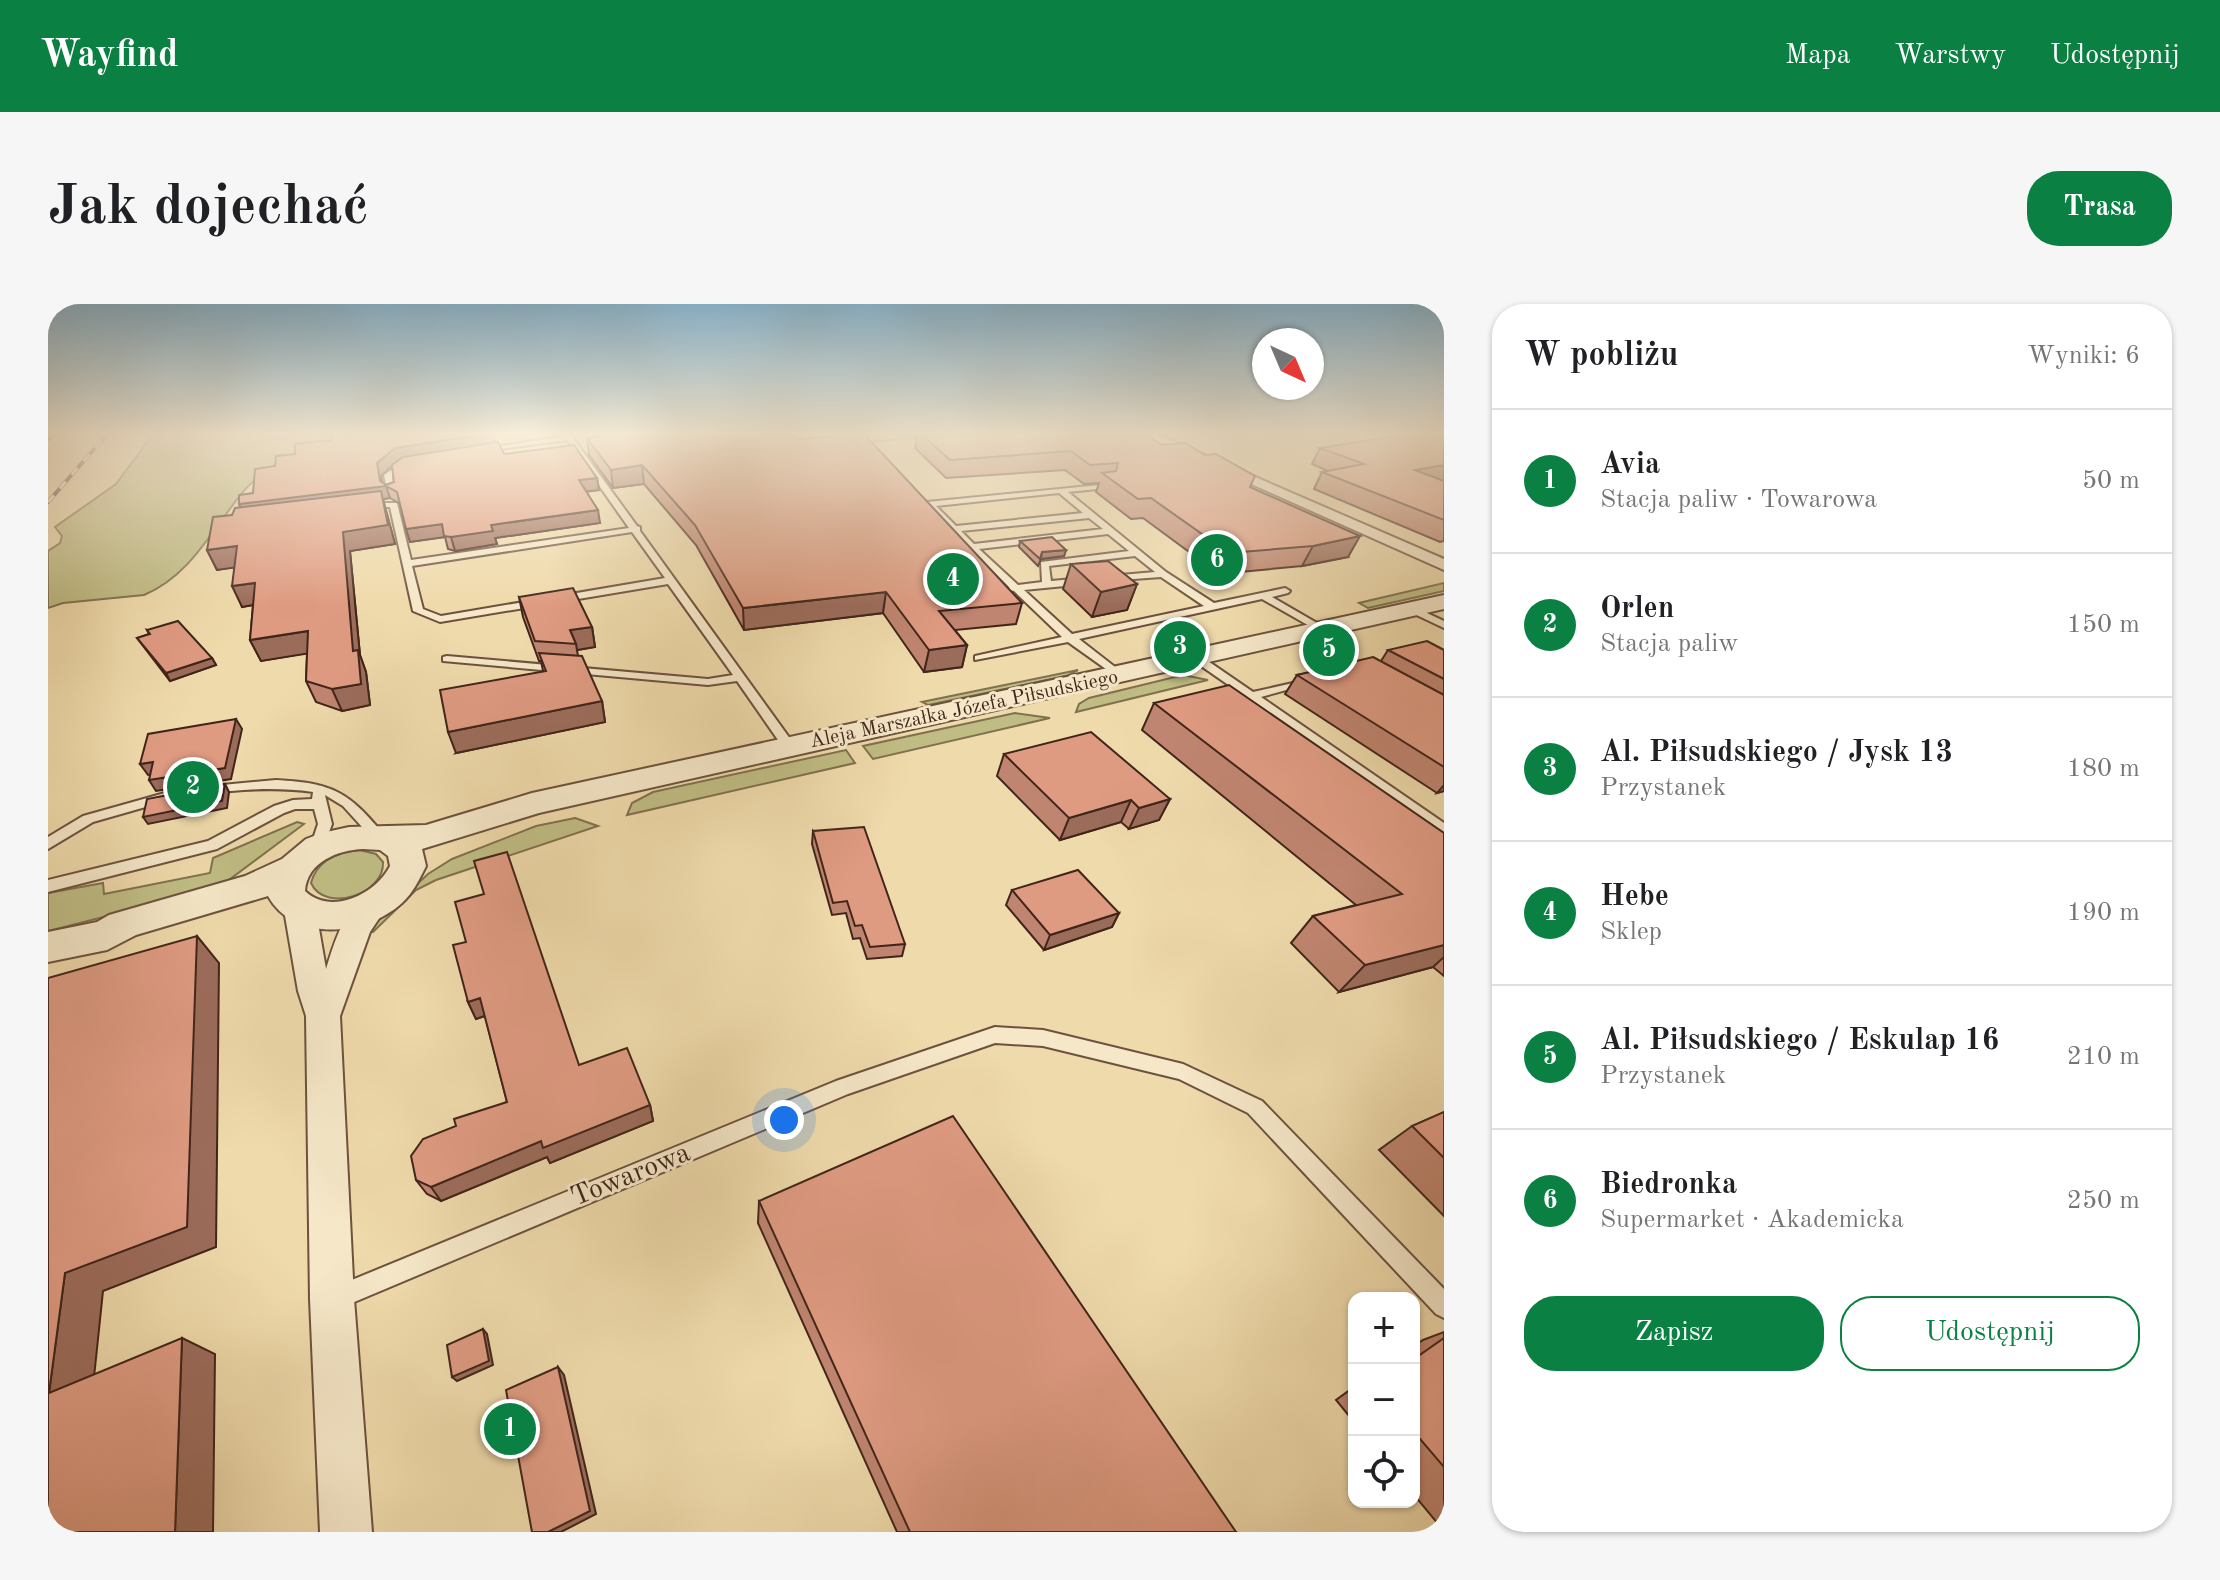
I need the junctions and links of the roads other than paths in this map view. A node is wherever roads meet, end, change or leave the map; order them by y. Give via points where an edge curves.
1 (609, 490) edge
2 (1067, 490) edge
3 (1274, 490) edge
4 (1061, 491) junction
5 (347, 507) edge
6 (1090, 515) junction
7 (637, 529) junction
8 (954, 529) junction
9 (1109, 531) junction
10 (972, 547) junction
11 (1136, 553) junction
12 (406, 564) junction
13 (1444, 565) edge
14 (1163, 574) junction
15 (672, 580) junction
16 (1047, 585) junction
17 (1013, 588) junction
18 (1285, 591) dead end
19 (1262, 595) junction
20 (1444, 602) edge
21 (1211, 606) junction
22 (1412, 609) junction
23 (1444, 625) edge
24 (1324, 630) junction
25 (1069, 637) junction
26 (979, 658) dead end
27 (447, 659) dead end
28 (1198, 659) junction
29 (1120, 676) junction
30 (1327, 676) edge
31 (741, 677) junction
32 (1251, 696) junction
33 (790, 747) junction
34 (318, 797) junction
35 (578, 797) junction
36 (1444, 830) edge
37 (382, 836) junction
38 (48, 844) edge
39 (306, 858) junction
40 (403, 878) junction
41 (48, 886) edge
42 (373, 905) junction
43 (298, 909) junction
44 (107, 935) junction
45 (48, 947) edge
46 (323, 1016) junction
47 (332, 1299) junction
48 (1444, 1306) edge
49 (346, 1532) edge

1 - 7 lane
2 - 4 lane
3 - 13 street
4 - 6 lane
4 - 8 lane via 930,504
5 - 12 lane via 394,505
6 - 8 lane
6 - 9 lane
7 - 12 lane
7 - 15 lane
8 - 10 lane
9 - 10 lane
9 - 11 lane
10 - 17 lane
11 - 14 lane
11 - 16 lane via 1044,564
12 - 15 lane via 418,611 440,619
14 - 16 lane
14 - 21 lane
15 - 31 lane
16 - 17 lane
17 - 25 lane
18 - 19 lane
19 - 21 lane
19 - 24 lane
20 - 22 street, Aleja Marszałka Józefa Piłsudskiego
21 - 25 lane
22 - 23 lane
22 - 24 street, Aleja Marszałka Józefa Piłsudskiego
24 - 28 street, Aleja Marszałka Józefa Piłsudskiego
25 - 26 lane
25 - 29 lane
27 - 31 lane via 708,682
28 - 29 street, Aleja Marszałka Józefa Piłsudskiego
28 - 32 lane
29 - 33 street, Aleja Marszałka Józefa Piłsudskiego
30 - 32 lane
31 - 33 lane
32 - 36 lane
33 - 35 street, Aleja Marszałka Józefa Piłsudskiego
34 - 37 lane via 343,799
34 - 38 lane via 251,784 149,799 88,819
34 - 39 lane via 325,828
34 - 41 lane via 279,810 212,845
35 - 37 street, Aleja Marszałka Józefa Piłsudskiego via 532,804 429,836
35 - 40 street, Aleja Marszałka Józefa Piłsudskiego via 447,851
37 - 39 street, Aleja Marszałka Józefa Piłsudskiego via 345,837
37 - 40 street via 405,850 408,866
39 - 43 street via 286,889
39 - 44 street, Aleja Marszałka Józefa Piłsudskiego via 257,886 123,925
40 - 42 street, Aleja Marszałka Józefa Piłsudskiego
42 - 43 street, Aleja Marszałka Józefa Piłsudskiego via 341,915
42 - 46 street via 346,945 335,997
43 - 44 street, Aleja Marszałka Józefa Piłsudskiego via 245,913 125,938
43 - 46 street via 314,999
44 - 45 street, Aleja Marszałka Józefa Piłsudskiego
46 - 47 street
47 - 48 lane, Towarowa via 930,1055 995,1035 1043,1038 1183,1072 1255,1107
47 - 49 street

